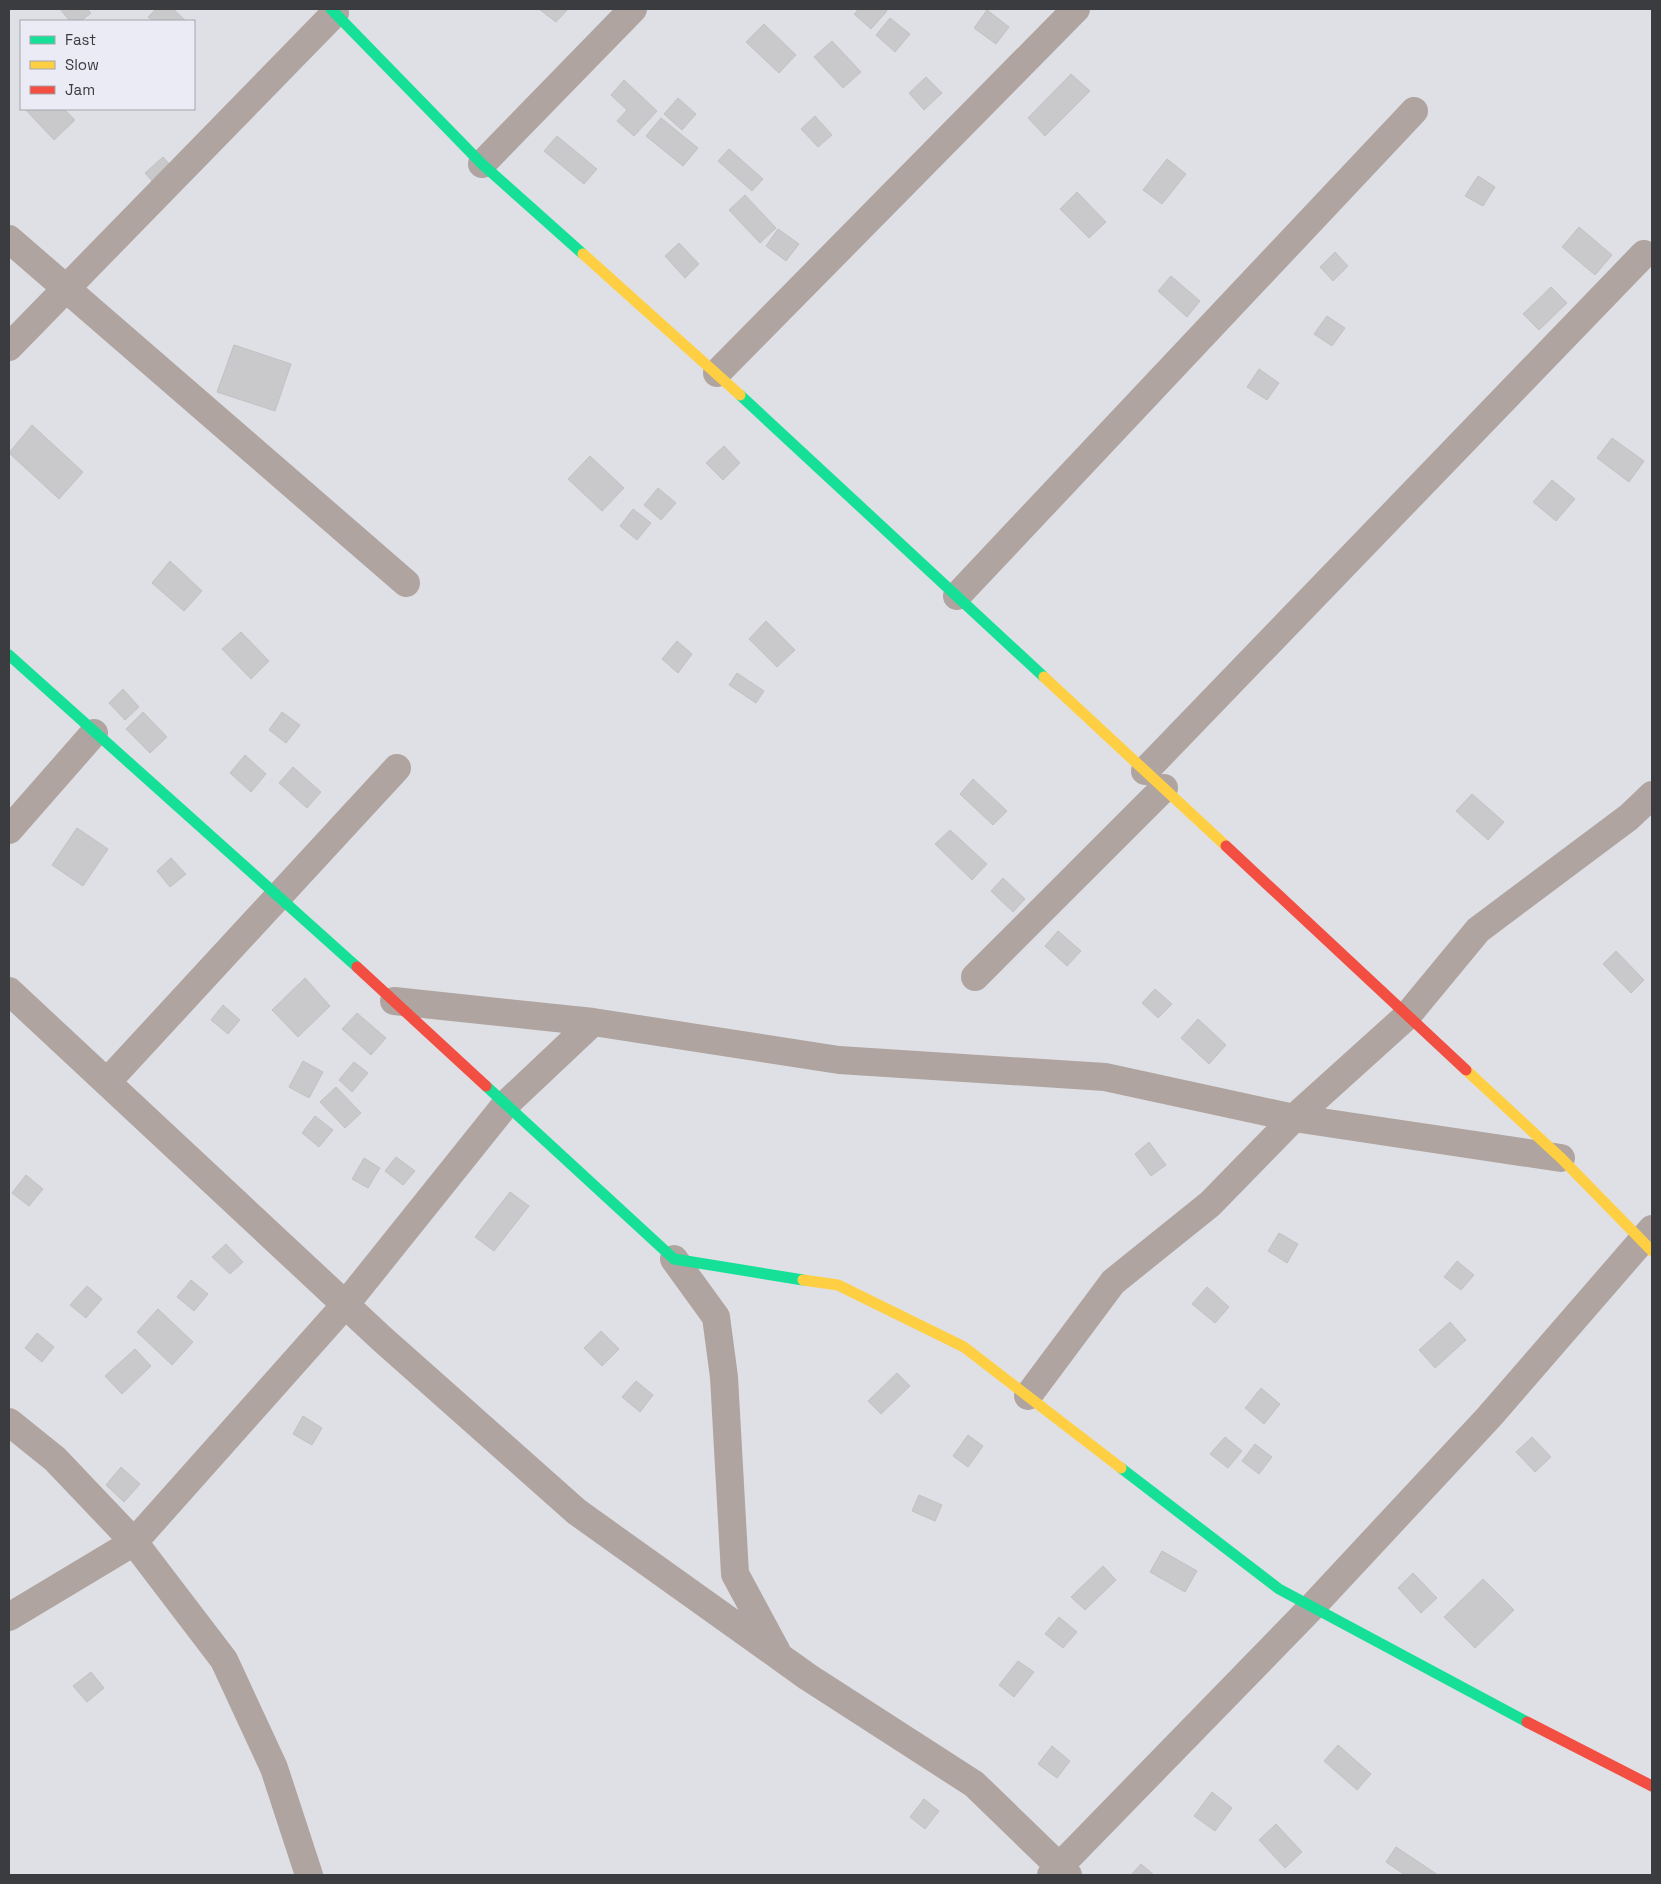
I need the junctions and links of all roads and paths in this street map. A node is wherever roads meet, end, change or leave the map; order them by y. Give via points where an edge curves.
1 (633, 9) edge
2 (1076, 9) edge
3 (333, 11) edge
4 (1414, 111) dead end
5 (482, 164) junction
6 (9, 239) edge
7 (1644, 254) dead end
8 (66, 289) junction
9 (9, 347) edge
10 (717, 373) junction
11 (406, 583) dead end
12 (957, 596) junction
13 (9, 654) edge
14 (94, 733) junction
15 (397, 768) dead end
16 (1154, 780) junction
17 (1652, 795) edge
18 (9, 830) edge
19 (280, 896) junction
20 (975, 977) dead end
21 (9, 991) edge
22 (394, 1000) junction
23 (1407, 1016) junction
24 (593, 1022) junction
25 (107, 1082) junction
26 (506, 1104) junction
27 (1294, 1118) junction
28 (1561, 1158) junction
29 (1649, 1240) edge
30 (674, 1259) junction
31 (345, 1305) junction
32 (1028, 1396) junction
33 (9, 1422) edge
34 (134, 1542) junction
35 (1312, 1607) junction
36 (9, 1617) edge
37 (780, 1658) junction
38 (1652, 1786) edge
39 (1059, 1873) edge
40 (309, 1875) edge

1 - 5 street
2 - 10 street
3 - 5 street
3 - 8 street
4 - 12 street
5 - 10 street
6 - 8 street
7 - 16 street
8 - 9 street
8 - 11 street
10 - 12 street
12 - 16 street
13 - 14 street
14 - 18 street
14 - 19 street
15 - 19 street
16 - 20 street
16 - 23 street
17 - 23 street via 1629,817 1478,930
19 - 22 street
19 - 25 street
21 - 25 street
22 - 24 street
22 - 26 street
23 - 27 street
23 - 28 street
24 - 26 street
24 - 27 street via 839,1060 1104,1077
25 - 31 street
26 - 30 street
26 - 31 street
27 - 28 street
27 - 32 street via 1210,1204 1113,1282
28 - 29 street
29 - 35 street
30 - 32 street via 838,1285 964,1347
30 - 37 street via 716,1317 724,1377 735,1574
31 - 34 street
31 - 37 street via 577,1512
32 - 35 street via 1279,1589
33 - 34 street via 55,1459
34 - 36 street
34 - 40 street via 224,1660 274,1768
35 - 38 street
35 - 39 street
37 - 39 street via 974,1784

